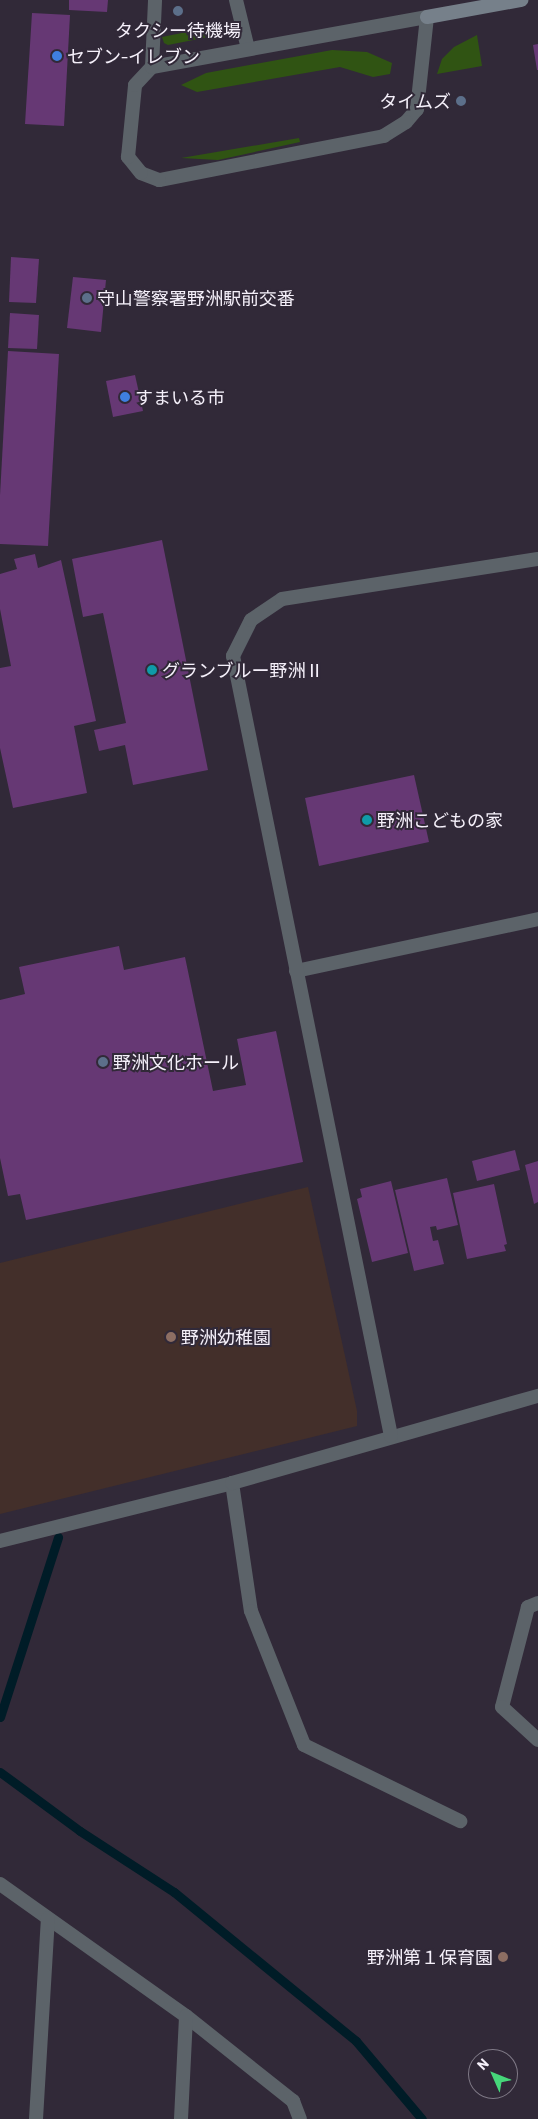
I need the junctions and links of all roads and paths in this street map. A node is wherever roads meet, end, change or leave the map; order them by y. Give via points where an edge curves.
1 (155, 0) edge
2 (236, 0) edge
3 (522, 0) edge
4 (426, 17) junction
5 (248, 49) junction
6 (152, 67) junction
7 (538, 558) edge
8 (538, 919) edge
9 (296, 971) junction
10 (538, 1396) edge
11 (391, 1436) junction
12 (232, 1482) junction
13 (0, 1541) edge
14 (538, 1602) edge
15 (538, 1740) edge
16 (460, 1821) dead end
17 (0, 1884) edge
18 (48, 1918) junction
19 (186, 2016) junction
20 (36, 2119) edge
21 (181, 2119) edge
22 (300, 2119) edge

1 - 6 street
2 - 5 street
3 - 4 main road
4 - 5 street
4 - 6 street via 417,109 406,122 384,136 159,180 141,173 128,157 135,85
5 - 6 street
7 - 9 street via 282,599 251,620 233,656
8 - 9 street
9 - 11 street
10 - 11 street
11 - 12 street
12 - 13 street
12 - 16 street via 251,1612 304,1745
14 - 15 street via 528,1607 502,1707
17 - 18 street
18 - 19 street
18 - 20 street
19 - 21 street
19 - 22 street via 292,2101

